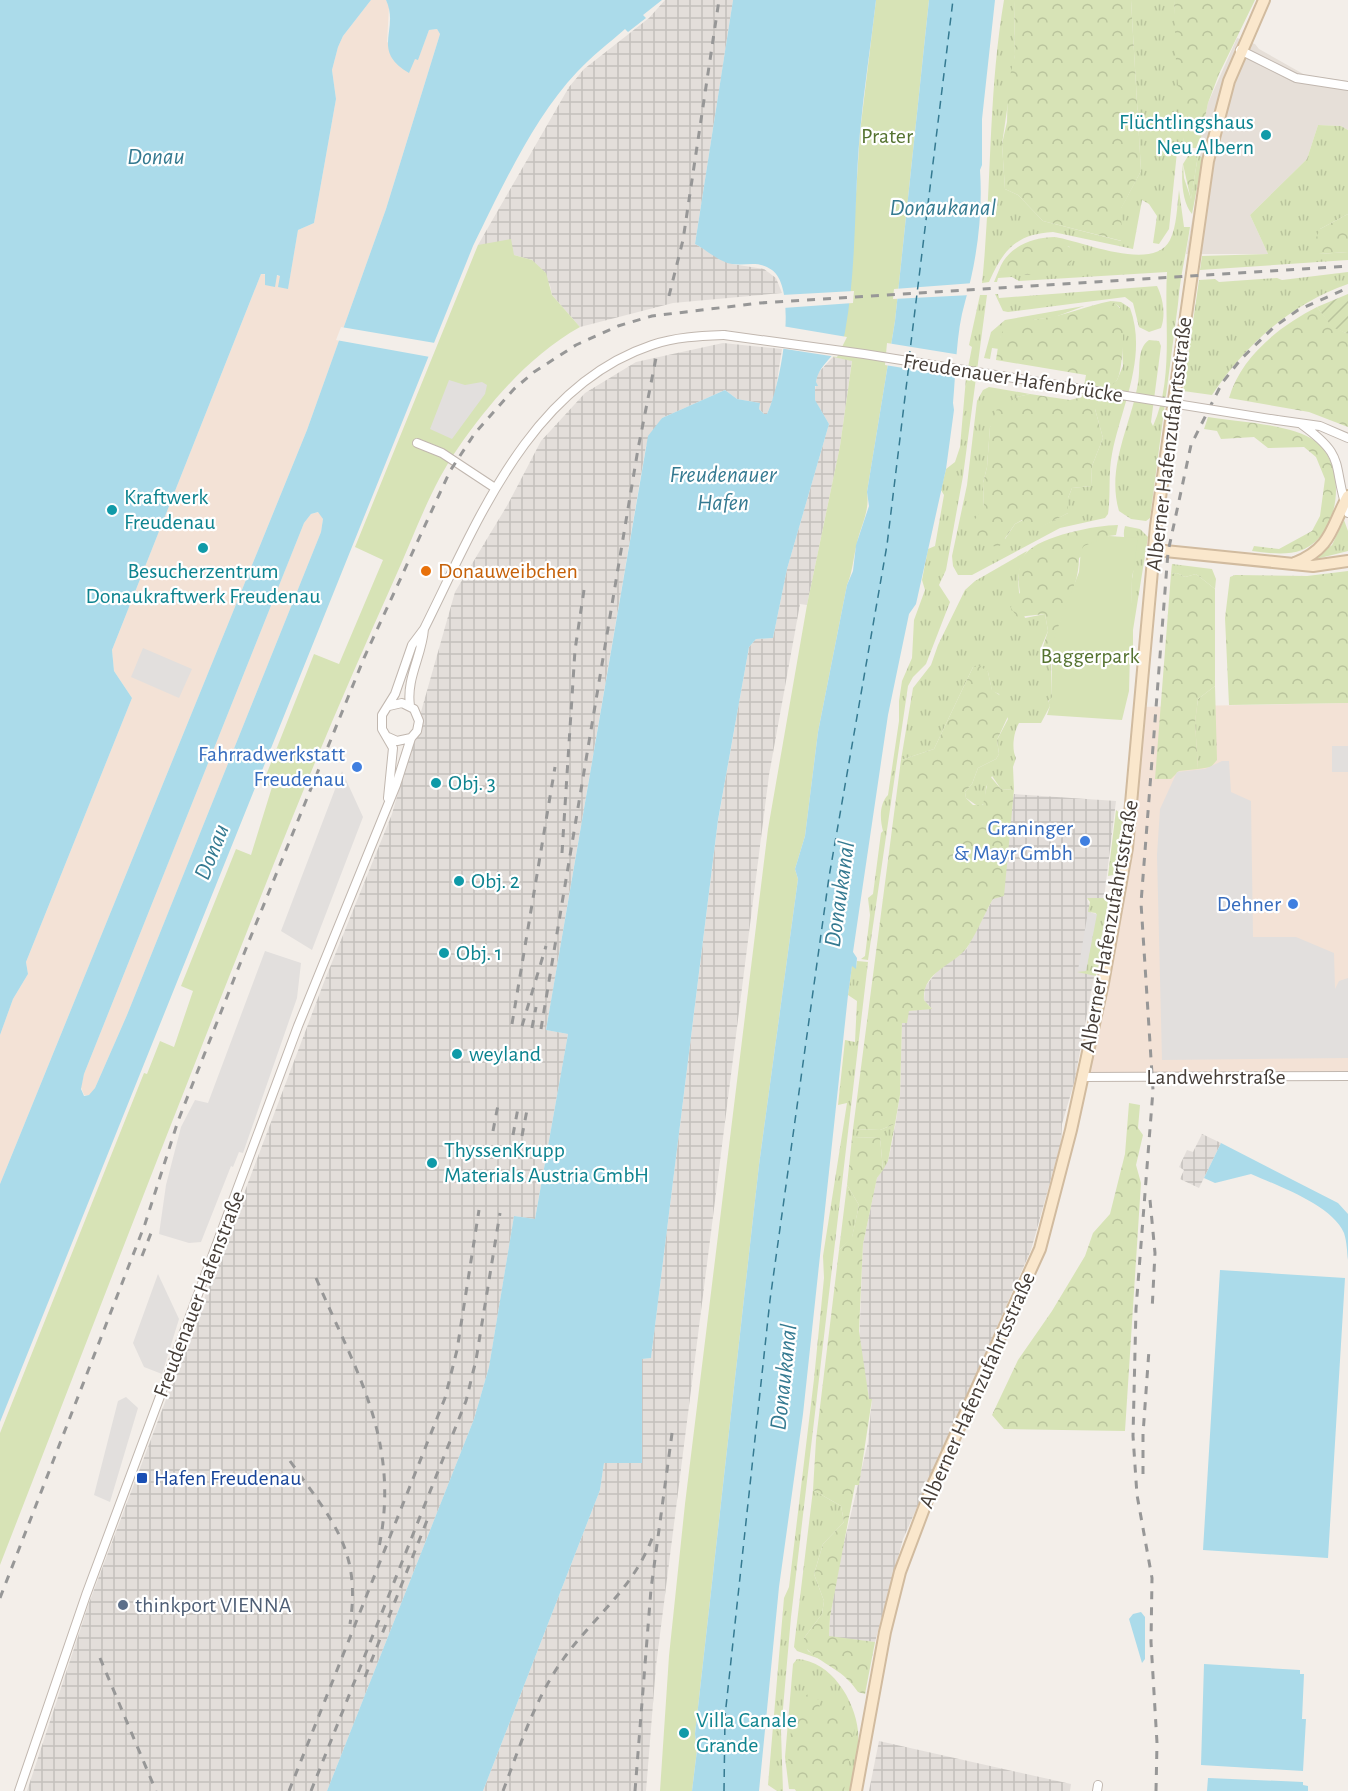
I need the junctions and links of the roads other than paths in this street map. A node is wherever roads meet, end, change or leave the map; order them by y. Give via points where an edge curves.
1 (1264, 0) edge
2 (1240, 50) junction
3 (1348, 86) edge
4 (724, 335) joint
5 (1301, 424) junction
6 (1348, 438) edge
7 (417, 443) dead end
8 (495, 488) junction
9 (1347, 504) edge
10 (1155, 550) junction
11 (1348, 561) edge
12 (1294, 564) junction
13 (424, 629) junction
14 (389, 706) junction
15 (410, 706) junction
16 (388, 737) junction
17 (411, 738) junction
18 (388, 800) junction
19 (1348, 1076) edge
20 (1083, 1077) junction
21 (19, 1791) edge
22 (856, 1791) edge

1 - 2 street, Alberner Hafenzufahrtsstraße
2 - 3 street via 1296,78
2 - 10 street, Alberner Hafenzufahrtsstraße via 1206,172
4 - 5 street, Freudenauer Hafenbrücke, bridge
4 - 8 street, Freudenauer Hafenstraße via 653,345 600,370 554,411
5 - 6 street, Freudenauer Hafenbrücke via 1320,426
5 - 9 street via 1335,450
7 - 8 street via 442,453
8 - 13 street, Freudenauer Hafenstraße
9 - 12 street via 1322,547
10 - 12 street
10 - 20 street, Alberner Hafenzufahrtsstraße via 1127,848
11 - 12 street via 1332,565
13 - 14 street, Freudenauer Hafenstraße via 412,645
13 - 15 street, Freudenauer Hafenstraße via 423,647 411,676
14 - 15 street
14 - 16 street, Freudenauer Hafenstraße via 381,722
15 - 17 street, Freudenauer Hafenstraße via 419,721
16 - 17 street via 397,741
16 - 18 street, Freudenauer Hafenstraße via 393,748
17 - 18 street, Freudenauer Hafenstraße
18 - 21 street, Freudenauer Hafenstraße via 298,1026 86,1595
19 - 20 street, Landwehrstraße
20 - 22 street, Alberner Hafenzufahrtsstraße via 1040,1249 932,1487 900,1572

